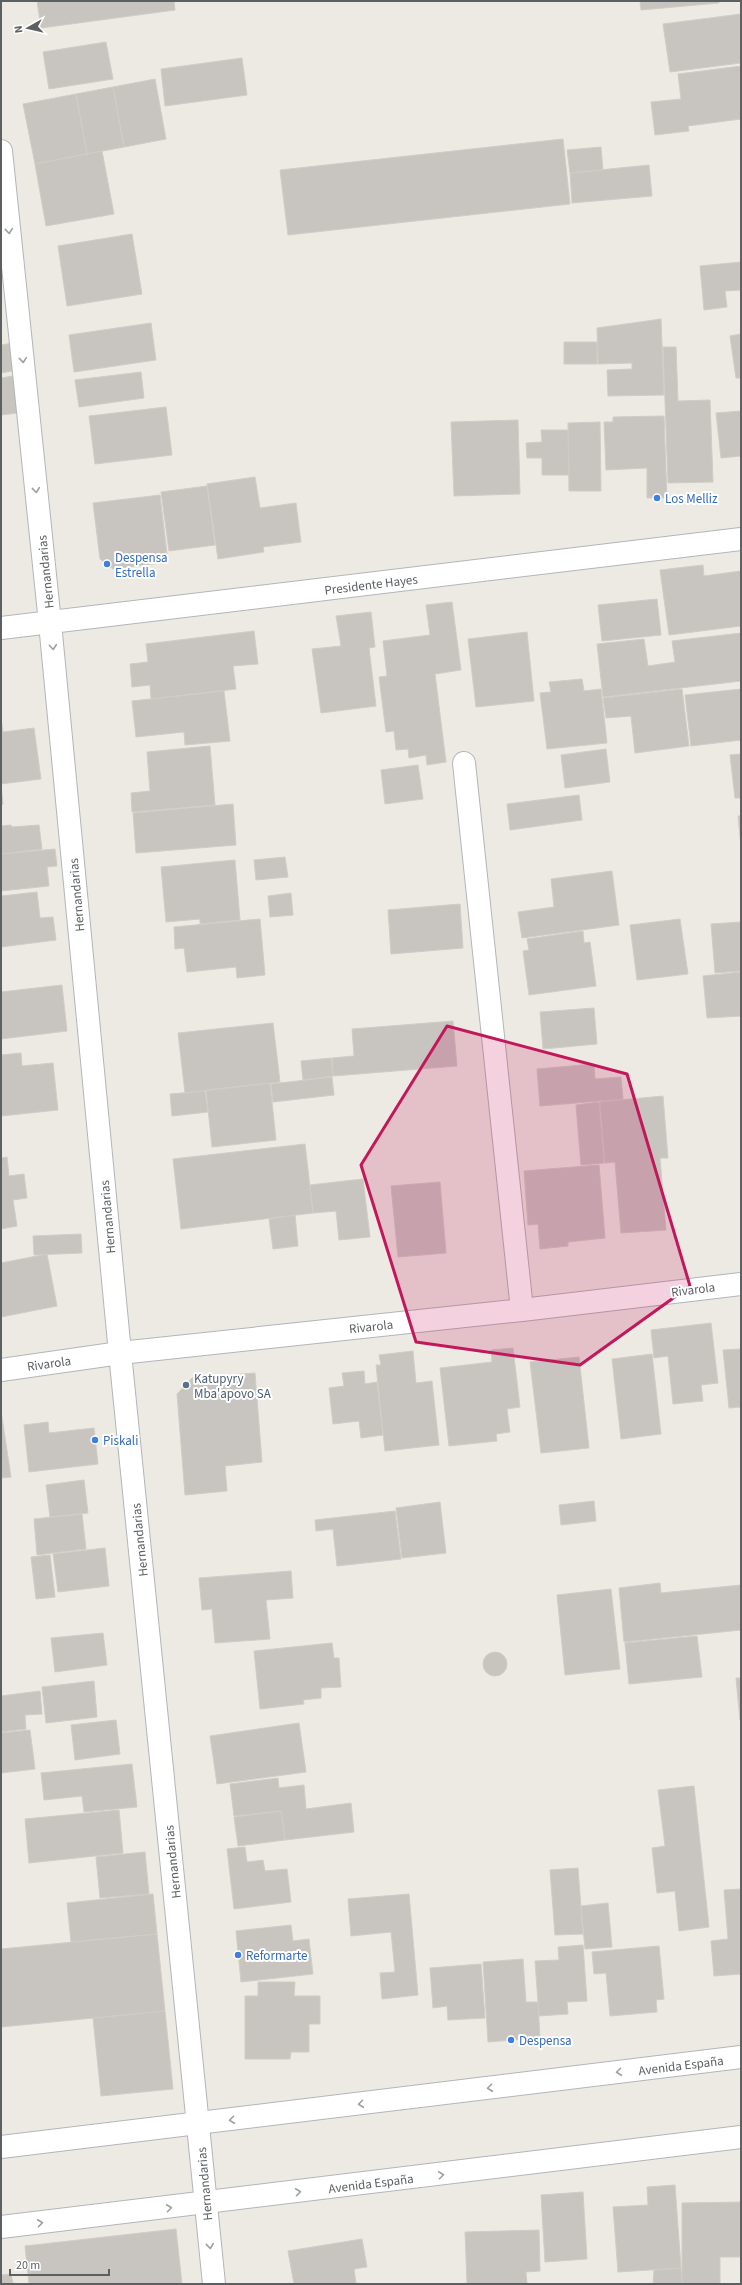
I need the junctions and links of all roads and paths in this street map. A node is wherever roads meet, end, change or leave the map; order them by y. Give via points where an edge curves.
1 (1, 151) edge
2 (741, 539) edge
3 (50, 623) junction
4 (1, 628) edge
5 (464, 764) dead end
6 (741, 1284) edge
7 (522, 1310) junction
8 (120, 1353) junction
9 (1, 1370) edge
10 (741, 2057) edge
11 (198, 2124) junction
12 (741, 2137) edge
13 (1, 2147) edge
14 (206, 2204) junction
15 (1, 2227) edge
16 (214, 2284) edge

1 -> 3 street, Hernandarias
2 - 3 street, Presidente Hayes
3 - 4 street, Presidente Hayes
3 -> 8 street, Hernandarias
5 - 7 street
6 - 7 street, Rivarola
7 - 8 street, Rivarola
8 - 9 street, Rivarola
8 - 11 street, Hernandarias
10 -> 11 street, Avenida España
11 - 13 street, Avenida España
11 - 14 street, Hernandarias
14 -> 12 street, Avenida España
15 -> 14 street, Avenida España
14 -> 16 street, Hernandarias

